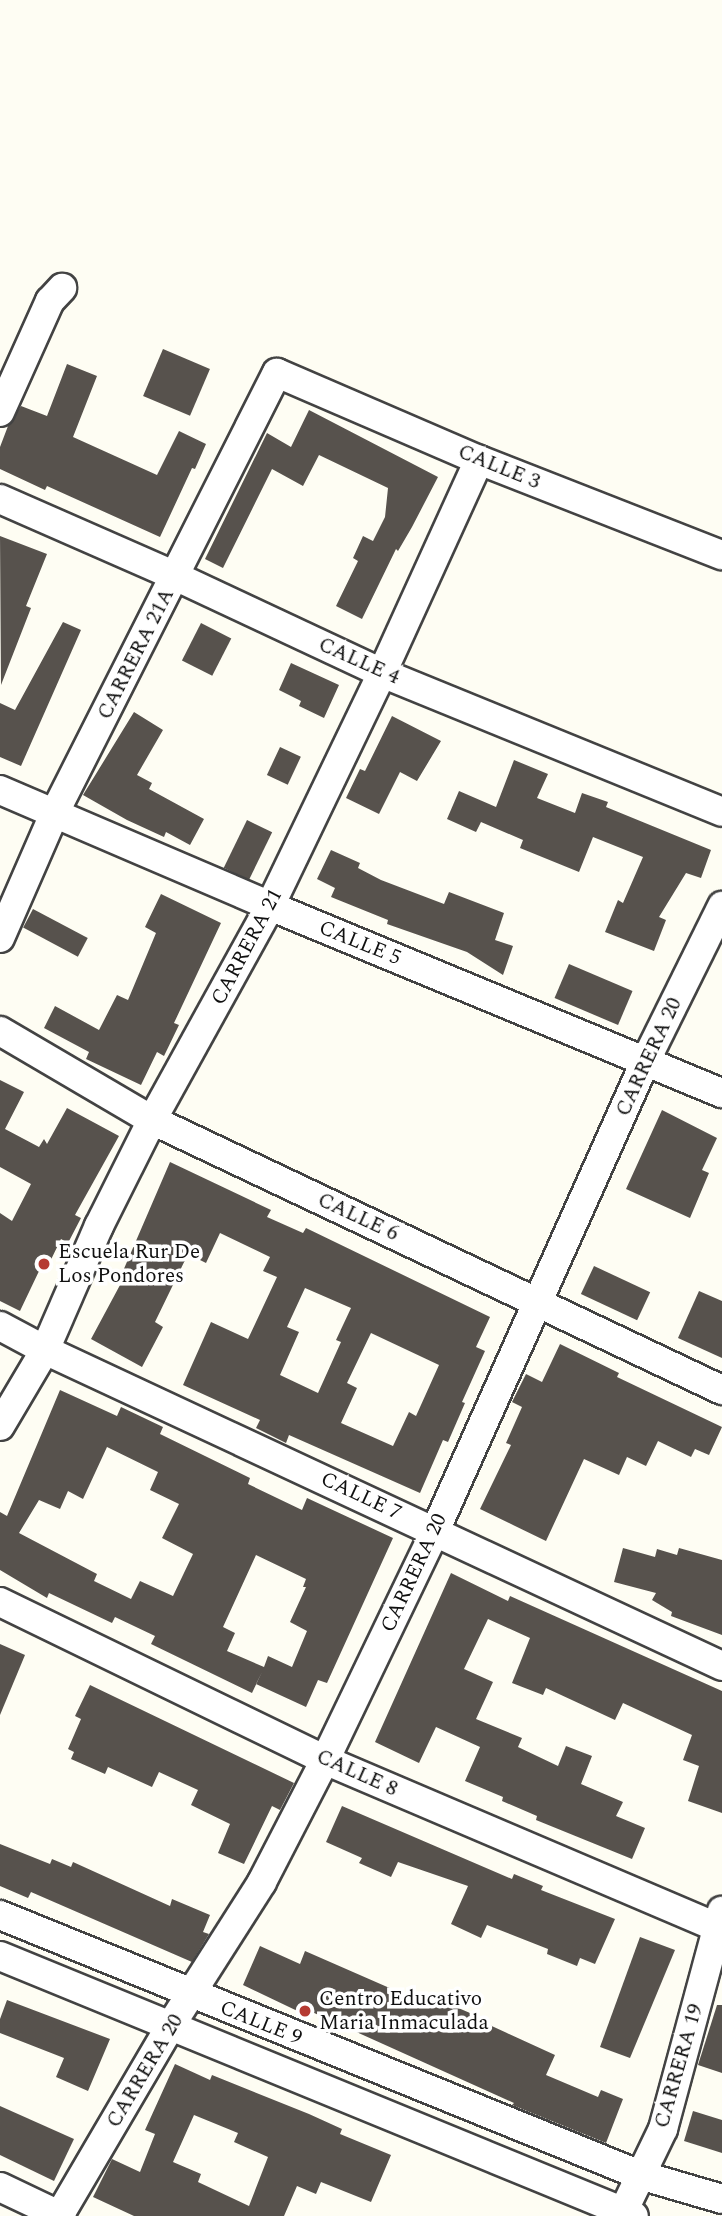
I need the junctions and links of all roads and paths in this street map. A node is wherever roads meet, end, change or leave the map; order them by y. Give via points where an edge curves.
1 (62, 288) dead end
2 (278, 373) joint
3 (0, 412) edge
4 (479, 460) junction
5 (0, 499) edge
6 (722, 555) edge
7 (175, 576) junction
8 (382, 673) junction
9 (0, 790) edge
10 (55, 812) junction
11 (722, 812) edge
12 (722, 905) edge
13 (270, 906) junction
14 (0, 938) edge
15 (0, 1031) edge
16 (646, 1060) junction
17 (722, 1093) edge
18 (152, 1120) junction
19 (536, 1301) junction
20 (0, 1326) edge
21 (45, 1350) junction
22 (722, 1390) edge
23 (0, 1426) edge
24 (435, 1531) junction
25 (0, 1602) edge
26 (722, 1666) edge
27 (325, 1760) junction
28 (0, 1915) edge
29 (720, 1923) edge
30 (0, 1956) edge
31 (190, 1995) junction
32 (171, 2025) junction
33 (640, 2175) junction
34 (0, 2188) edge
35 (722, 2199) edge
36 (626, 2215) edge
37 (60, 2216) edge

1 - 3 street via 50,301
2 - 4 street, CALLE 3
2 - 7 street, CARRERA 21A
4 - 6 street, CALLE 3
4 - 8 street, CARRERA 21
5 - 7 street, CALLE 4
7 - 8 street, CALLE 4
7 - 10 street, CARRERA 21A
8 - 11 street, CALLE 4
8 - 13 street, CARRERA 21
9 - 10 street, CALLE 5
10 - 13 street, CALLE 5
10 - 14 street, CARRERA 21A
12 - 16 street, CARRERA 20
13 - 16 street, CALLE 5
13 - 18 street, CARRERA 21
15 - 18 street, CALLE 6
16 - 17 street, CALLE 5
16 - 19 street, CARRERA 20
18 - 19 street, CALLE 6
18 - 21 street, CARRERA 21
19 - 22 street, CALLE 6
19 - 24 street, CARRERA 20
20 - 21 street, CALLE 7
21 - 23 street, CARRERA 21
21 - 24 street, CALLE 7
24 - 26 street, CALLE 7
24 - 27 street, CARRERA 20
25 - 27 street, CALLE 8
27 - 29 street, CALLE 8
27 - 31 street, CARRERA 20 via 262,1882
28 - 31 street, CALLE 9
29 - 33 street, CARRERA 19 via 663,2129
30 - 32 street, CALLE 9
31 - 32 street, CARRERA 20
31 - 33 street, CALLE 9
32 - 36 street, CALLE 9
32 - 37 street, CARRERA 20
33 - 35 street, CALLE 9
33 - 36 street, CARRERA 19
34 - 37 street

